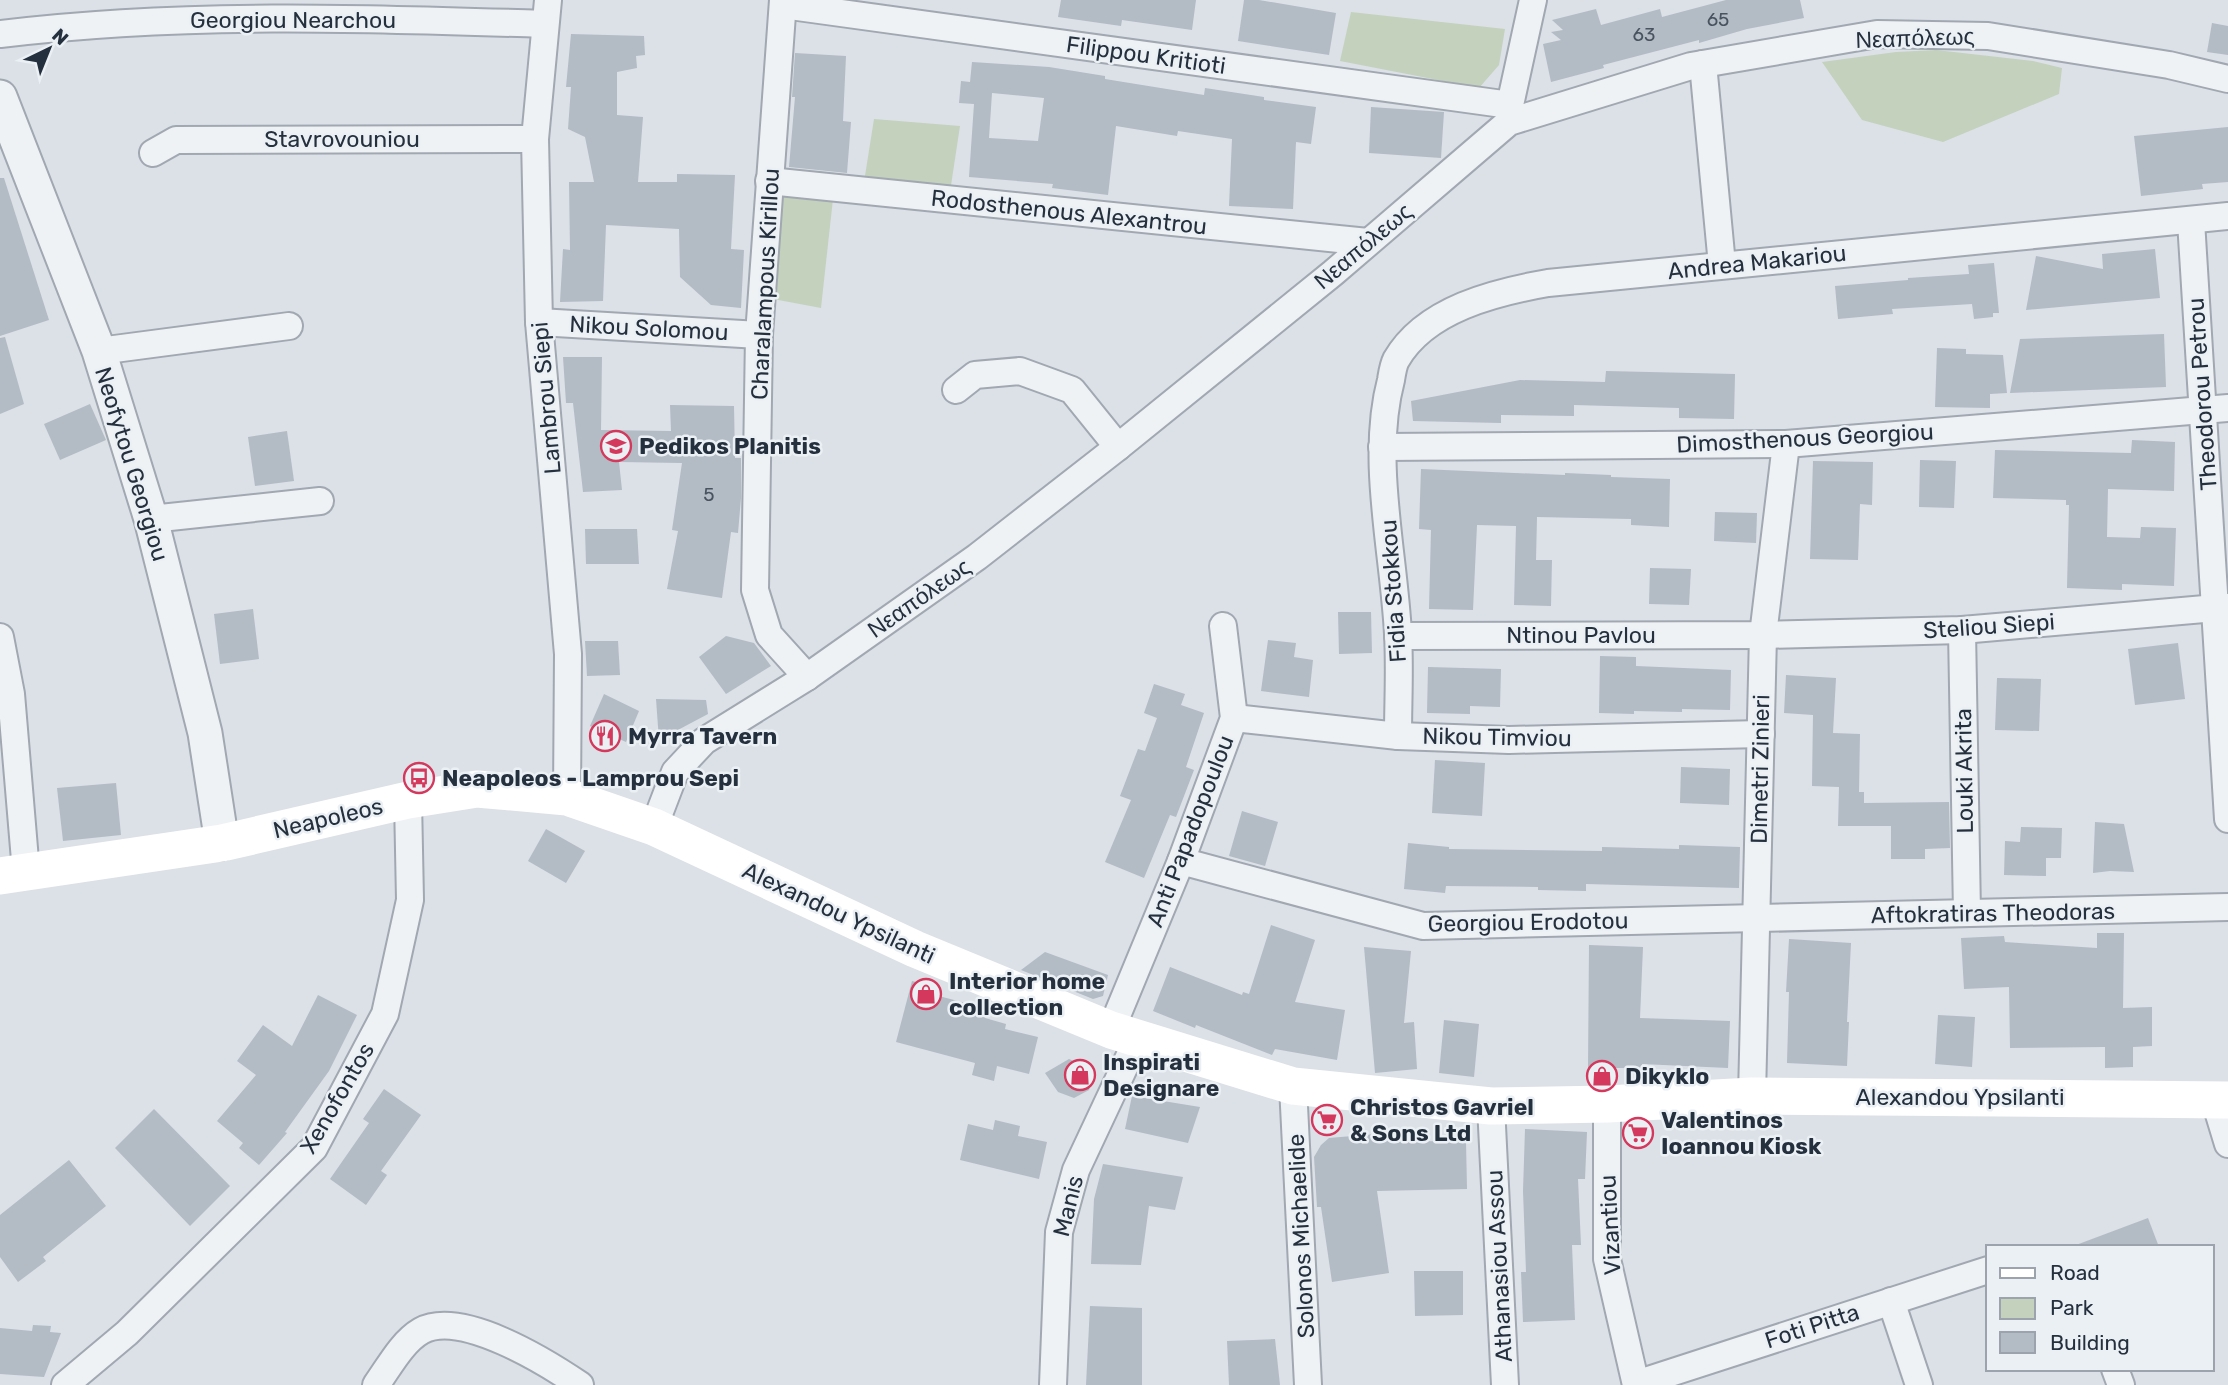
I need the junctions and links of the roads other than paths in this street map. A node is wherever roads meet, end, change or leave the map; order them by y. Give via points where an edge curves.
1 (1533, 0) edge
2 (783, 2) edge
3 (547, 12) edge
4 (0, 34) edge
5 (1703, 64) junction
6 (2228, 79) edge
7 (0, 97) edge
8 (1510, 113) junction
9 (535, 139) junction
10 (153, 153) dead end
11 (769, 181) junction
12 (2228, 216) edge
13 (2191, 221) junction
14 (1368, 242) junction
15 (1722, 265) junction
16 (539, 322) junction
17 (289, 326) dead end
18 (759, 335) junction
19 (99, 351) junction
20 (956, 390) dead end
21 (2215, 409) edge
22 (1786, 444) junction
23 (1118, 447) junction
24 (1382, 447) junction
25 (320, 501) dead end
26 (151, 519) junction
27 (2221, 608) edge
28 (1223, 626) dead end
29 (1962, 629) junction
30 (1763, 635) junction
31 (1398, 636) junction
32 (0, 637) edge
33 (807, 677) junction
34 (5, 694) edge
35 (1234, 718) junction
36 (1761, 734) junction
37 (1398, 736) junction
38 (567, 797) junction
39 (408, 800) junction
40 (2228, 819) edge
41 (654, 827) junction
42 (222, 843) junction
43 (1181, 861) junction
44 (13, 874) edge
45 (2228, 907) edge
46 (1967, 913) junction
47 (1757, 918) junction
48 (1124, 1035) junction
49 (1293, 1086) junction
50 (1752, 1096) junction
51 (2221, 1099) edge
52 (1607, 1104) junction
53 (1491, 1106) junction
54 (2228, 1144) edge
55 (1986, 1271) edge
56 (1891, 1301) junction
57 (1636, 1384) edge
58 (65, 1385) edge
59 (376, 1385) edge
60 (580, 1385) edge
61 (1053, 1385) edge
62 (1308, 1385) edge
63 (1505, 1385) edge
64 (1919, 1385) edge

1 - 8 street
2 - 8 street, Filippou Kritioti
2 - 11 street, Charalampous Kirillou
3 - 4 street, Georgiou Nearchou via 141,22
3 - 9 street, Lambrou Siepi
5 - 6 street, Νεαπόλεως via 1877,34 1988,36
5 - 8 street, Νεαπόλεως
5 - 15 street
7 - 19 street, Neofytou Georgiou
8 - 14 street, Νεαπόλεως
9 - 10 street, Stavrovouniou via 176,140
9 - 16 street, Lambrou Siepi
11 - 14 street, Rodosthenous Alexantrou
11 - 18 street, Charalampous Kirillou
12 - 13 street, Andrea Makariou
13 - 15 street, Andrea Makariou
13 - 21 street, Theodorou Petrou
14 - 23 street, Νεαπόλεως
15 - 24 street, Andrea Makariou via 1504,290 1456,310 1423,330 1395,361
16 - 18 street, Nikou Solomou
16 - 38 street, Lambrou Siepi via 568,654
17 - 19 street
18 - 33 street, Charalampous Kirillou via 755,590 769,635
19 - 26 street, Neofytou Georgiou
20 - 23 street via 975,375 1020,371 1072,390
21 - 22 street, Dimosthenous Georgiou
21 - 27 street, Theodorou Petrou
22 - 24 street, Dimosthenous Georgiou
22 - 30 street, Dimetri Zinieri
23 - 33 street, Νεαπόλεως via 978,557
24 - 31 street, Fidia Stokkou
25 - 26 street
26 - 42 street, Neofytou Georgiou via 205,733
27 - 29 street, Steliou Siepi
27 - 40 street, Theodorou Petrou
28 - 35 street, Anti Papadopoulou
29 - 30 street, Steliou Siepi
29 - 46 street, Louki Akrita
30 - 31 street, Ntinou Pavlou
30 - 36 street, Dimetri Zinieri
31 - 37 street, Fidia Stokkou
32 - 34 street
33 - 41 street, Νεαπόλεως via 704,741 675,772
34 - 44 street
35 - 37 street, Nikou Timviou
35 - 43 street, Anti Papadopoulou
36 - 37 street, Nikou Timviou via 1509,740
36 - 47 street, Dimetri Zinieri
38 - 39 main road, Neapoleos via 477,789
38 - 41 main road, Neapoleos
39 - 42 main road, Neapoleos
39 - 58 street, Xenofontos via 410,900 385,1014 314,1148 127,1333
41 - 48 main road, Alexandou Ypsilanti via 915,949
42 - 44 main road, Neapoleos
43 - 47 street, Georgiou Erodotou via 1423,926
43 - 48 street, Anti Papadopoulou
45 - 46 street, Aftokratiras Theodoras
46 - 47 street, Aftokratiras Theodoras
47 - 50 street, Dimetri Zinieri
48 - 49 main road, Alexandou Ypsilanti
48 - 61 street, Manis via 1059,1232
49 - 53 main road, Alexandou Ypsilanti
49 - 62 street, Solonos Michaelide
50 - 51 main road, Alexandou Ypsilanti
50 - 52 main road, Alexandou Ypsilanti
51 - 54 street
52 - 53 main road, Alexandou Ypsilanti
52 - 57 street, Vizantiou via 1607,1259
53 - 63 street, Athanasiou Assou
55 - 56 street, Foti Pitta
56 - 57 street, Foti Pitta
56 - 64 street
59 - 60 street via 422,1330 452,1325 499,1339

